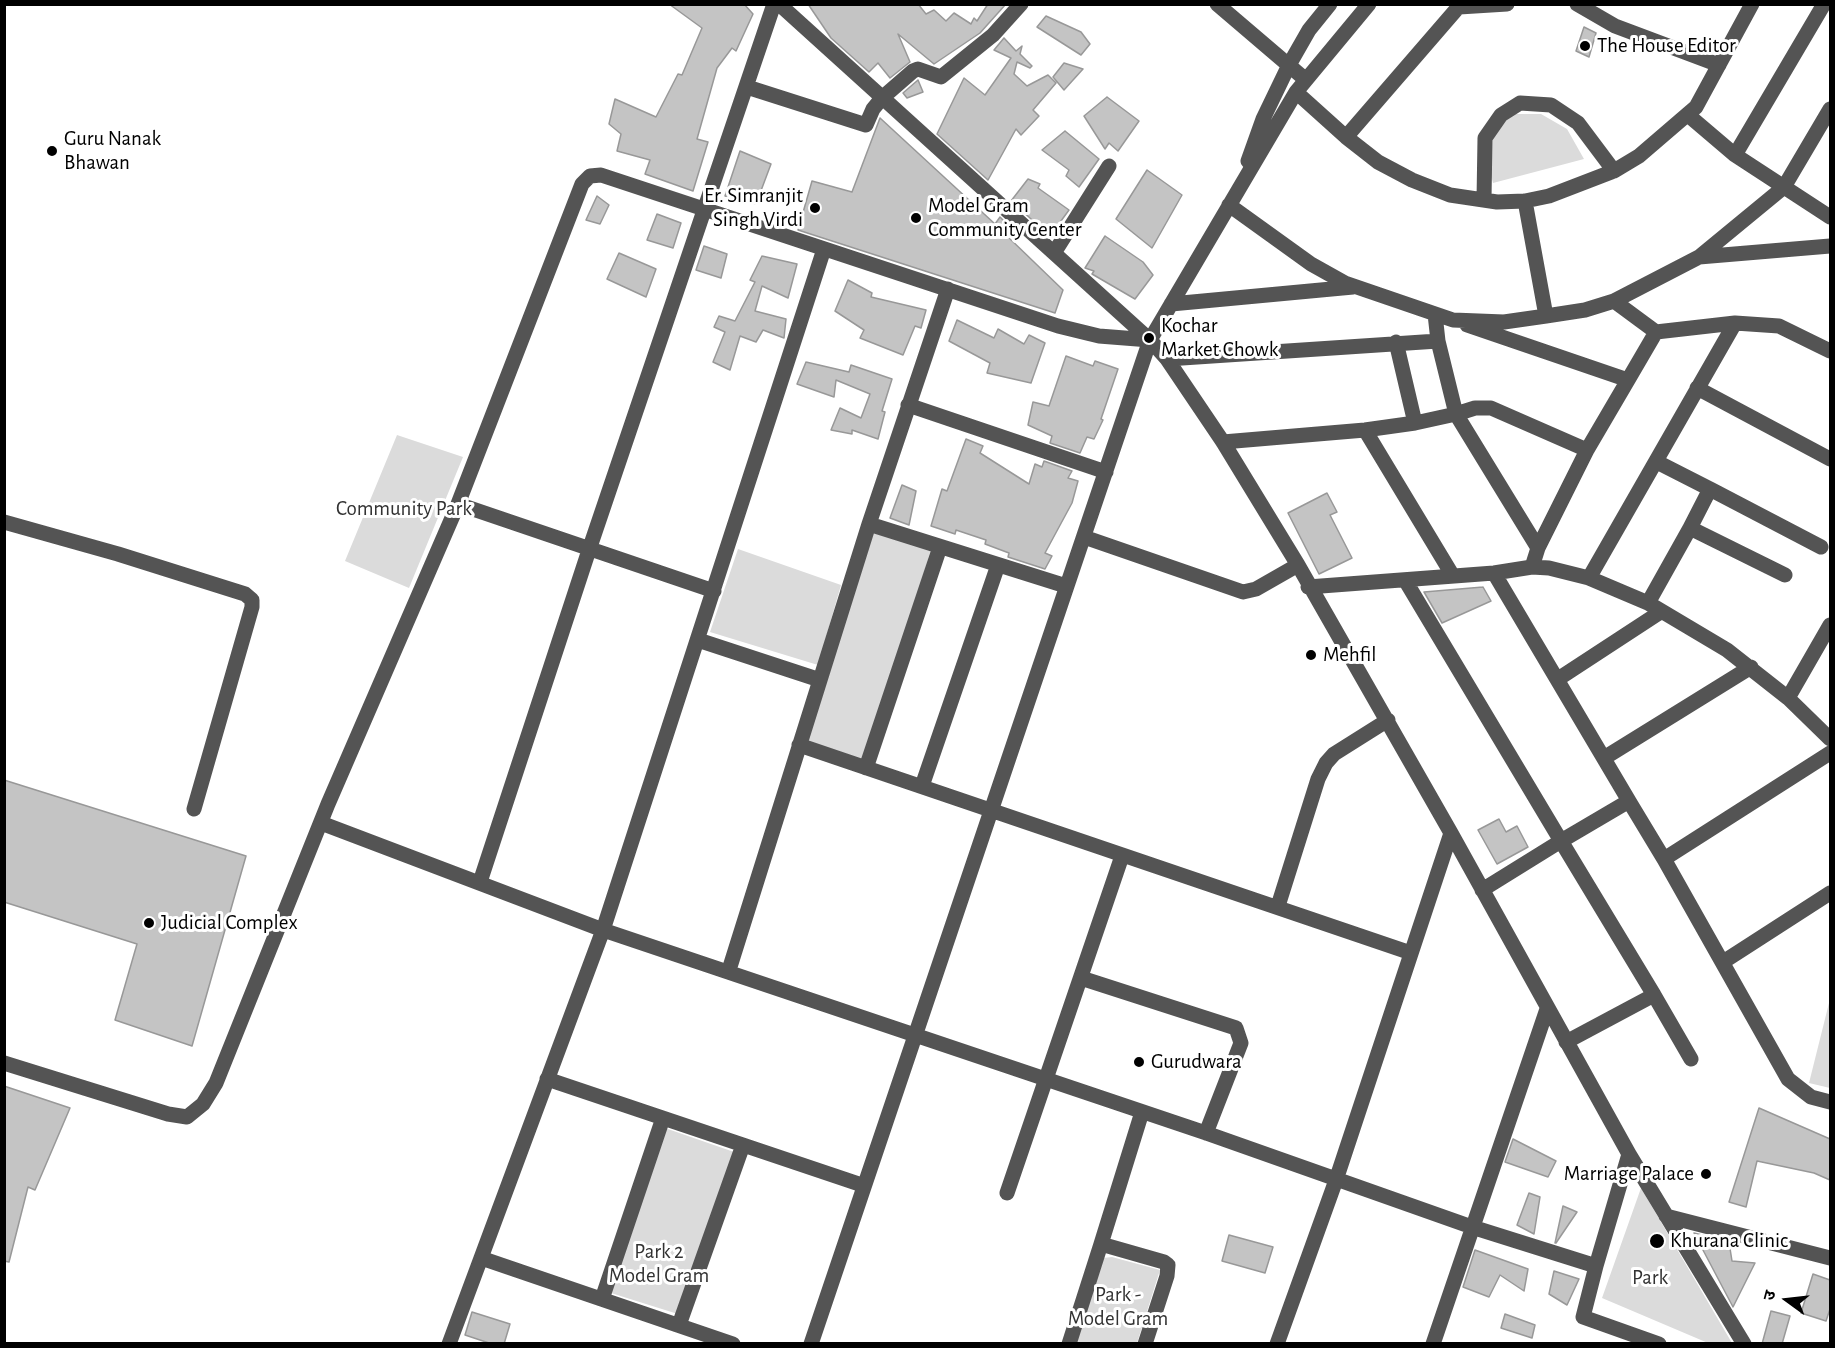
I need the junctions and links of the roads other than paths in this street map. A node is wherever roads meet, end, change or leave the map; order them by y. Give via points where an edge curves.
1 (774, 4) edge
2 (779, 4) edge
3 (1021, 4) edge
4 (1217, 4) edge
5 (1330, 4) edge
6 (1368, 4) edge
7 (1508, 4) edge
8 (1577, 4) edge
9 (1752, 4) edge
10 (1824, 4) edge
11 (1460, 6) edge
12 (1289, 65) junction
13 (1719, 65) junction
14 (1306, 80) junction
15 (747, 87) junction
16 (1296, 92) junction
17 (882, 98) junction
18 (1830, 109) edge
19 (1688, 114) junction
20 (1346, 137) junction
21 (1735, 155) junction
22 (1109, 166) dead end
23 (1614, 171) junction
24 (1244, 179) junction
25 (1784, 187) junction
26 (1484, 200) junction
27 (1525, 201) junction
28 (1229, 205) junction
29 (704, 209) junction
30 (1830, 217) edge
31 (1830, 246) edge
32 (824, 249) junction
33 (1054, 253) junction
34 (1699, 257) junction
35 (1357, 286) junction
36 (948, 289) junction
37 (1614, 301) junction
38 (1171, 304) junction
39 (1435, 314) junction
40 (1546, 316) junction
41 (1453, 320) junction
42 (1735, 322) junction
43 (1656, 332) junction
44 (1150, 340) junction
45 (1438, 340) junction
46 (1396, 342) junction
47 (1830, 351) edge
48 (1167, 359) junction
49 (1628, 380) junction
50 (1697, 388) junction
51 (908, 405) junction
52 (1456, 414) junction
53 (1415, 423) junction
54 (1365, 430) junction
55 (1223, 442) junction
56 (1587, 450) junction
57 (1830, 459) edge
58 (1657, 462) junction
59 (1106, 472) junction
60 (1710, 489) junction
61 (458, 504) junction
62 (5, 523) edge
63 (869, 524) junction
64 (1690, 528) junction
65 (1083, 537) junction
66 (940, 547) junction
67 (1821, 547) dead end
68 (1538, 548) junction
69 (589, 549) junction
70 (998, 565) junction
71 (1298, 565) junction
72 (1532, 567) junction
73 (1494, 573) junction
74 (1785, 575) dead end
75 (1453, 576) junction
76 (1589, 578) junction
77 (1406, 580) junction
78 (1066, 586) junction
79 (1308, 587) junction
80 (714, 591) junction
81 (1655, 608) junction
82 (1830, 625) edge
83 (698, 640) junction
84 (1751, 667) junction
85 (1558, 679) junction
86 (819, 680) junction
87 (1788, 698) junction
88 (1388, 720) junction
89 (1830, 739) edge
90 (799, 746) junction
91 (1830, 753) edge
92 (1604, 758) junction
93 (866, 768) junction
94 (922, 786) junction
95 (1629, 801) junction
96 (194, 809) dead end
97 (992, 810) junction
98 (321, 823) junction
99 (1451, 833) junction
100 (1561, 841) junction
101 (1122, 856) junction
102 (1664, 859) junction
103 (480, 882) junction
104 (1482, 890) junction
105 (1829, 897) edge
106 (1278, 906) junction
107 (603, 930) junction
108 (1411, 952) junction
109 (1723, 962) junction
110 (729, 970) junction
111 (1081, 978) junction
112 (1654, 995) junction
113 (1547, 1009) junction
114 (913, 1035) junction
115 (1566, 1042) junction
116 (1691, 1059) dead end
117 (4, 1063) edge
118 (547, 1079) junction
119 (1045, 1079) junction
120 (1830, 1102) edge
121 (1142, 1112) junction
122 (663, 1118) junction
123 (1206, 1133) junction
124 (743, 1145) junction
125 (1629, 1154) junction
126 (1336, 1180) junction
127 (862, 1185) junction
128 (1007, 1192) dead end
129 (1666, 1216) junction
130 (1472, 1227) junction
131 (1101, 1244) junction
132 (481, 1258) junction
133 (1830, 1258) edge
134 (1596, 1266) junction
135 (602, 1299) junction
136 (679, 1325) junction
137 (449, 1344) edge
138 (733, 1344) edge
139 (811, 1344) edge
140 (1069, 1344) edge
141 (1145, 1344) edge
142 (1277, 1344) edge
143 (1433, 1344) edge
144 (1659, 1344) edge
145 (1744, 1344) edge

1 - 15 street
2 - 17 street
3 - 17 street via 993,35 941,76 918,69
4 - 12 street
5 - 12 street
6 - 14 street
7 - 11 street
8 - 13 street via 1615,26
9 - 13 street
10 - 21 street
11 - 20 street
12 - 14 street
12 - 24 street via 1263,119
13 - 19 street via 1696,107
14 - 16 street
15 - 17 street via 866,125
15 - 29 street
16 - 20 street
16 - 24 street
17 - 33 street
18 - 25 street
19 - 21 street
19 - 23 street via 1639,156
20 - 26 street via 1378,162 1412,180 1450,195
21 - 25 street
22 - 33 street
23 - 26 street via 1578,123 1551,105 1520,103 1501,115 1485,138
23 - 27 street
24 - 28 street
25 - 30 street
25 - 34 street
26 - 27 street
27 - 40 street
28 - 35 street via 1311,264
28 - 38 street
29 - 32 street
29 - 61 street via 601,175 590,176 582,184
29 - 69 street
31 - 34 street
32 - 36 street
32 - 80 street
33 - 44 street
34 - 37 street
35 - 38 street
35 - 39 street
36 - 44 street via 1058,326 1099,336
36 - 51 street
37 - 40 street
37 - 43 street
38 - 44 street
39 - 41 street
39 - 45 street
40 - 41 street via 1504,322
41 - 49 street
42 - 43 street
42 - 47 street via 1779,326
42 - 50 street
43 - 49 street
44 - 48 street
44 - 59 street
45 - 46 street
45 - 52 street
46 - 48 street
46 - 53 street
48 - 55 street
49 - 56 street
50 - 57 street
50 - 58 street
51 - 59 street
51 - 63 street
52 - 53 street
52 - 56 street via 1491,408
52 - 68 street
53 - 54 street
54 - 55 street
54 - 75 street
55 - 71 street
56 - 68 street
58 - 60 street
58 - 76 street
59 - 65 street
60 - 64 street
60 - 67 street
61 - 69 street
61 - 98 street
62 - 96 street via 150,564 245,594 252,600
63 - 66 street
63 - 86 street
64 - 74 street
64 - 81 street
65 - 71 street via 1243,592 1256,589
65 - 78 street
66 - 70 street
66 - 93 street
68 - 72 street
69 - 80 street
69 - 103 street
70 - 78 street
70 - 94 street
71 - 79 street
72 - 73 street
72 - 76 street
73 - 75 street
73 - 85 street
75 - 77 street
76 - 81 street
77 - 79 street
77 - 100 street
78 - 97 street
79 - 88 street
80 - 83 street
81 - 84 street
81 - 85 street
82 - 87 street
83 - 86 street
83 - 107 street
84 - 87 street
84 - 92 street
85 - 92 street
86 - 90 street
87 - 89 street
88 - 99 street
88 - 106 street via 1326,763
90 - 93 street
90 - 110 street
91 - 102 street
92 - 95 street
93 - 94 street
94 - 97 street
95 - 100 street
95 - 102 street
97 - 101 street
97 - 114 street
98 - 103 street
98 - 117 street via 216,1083 203,1104 187,1117
99 - 104 street
99 - 108 street
100 - 104 street
100 - 112 street
101 - 106 street
101 - 111 street
102 - 109 street
103 - 107 street
104 - 113 street
105 - 109 street
106 - 108 street
107 - 110 street
107 - 118 street
108 - 126 street
109 - 120 street via 1788,1079 1810,1097
110 - 114 street
111 - 119 street
111 - 123 street via 1236,1028 1241,1042
112 - 115 street
112 - 116 street
113 - 115 street
113 - 130 street
114 - 119 street
114 - 127 street
115 - 125 street
118 - 122 street
118 - 132 street
119 - 121 street
119 - 128 street
121 - 123 street
121 - 131 street
122 - 124 street
122 - 135 street
123 - 126 street
124 - 127 street
124 - 136 street
125 - 129 street
125 - 134 street
126 - 130 street
126 - 142 street
127 - 139 street
129 - 133 street
129 - 145 street
130 - 134 street
130 - 143 street
131 - 140 street
131 - 141 street via 1168,1265
132 - 135 street
132 - 137 street
134 - 144 street via 1583,1317
135 - 136 street
136 - 138 street

